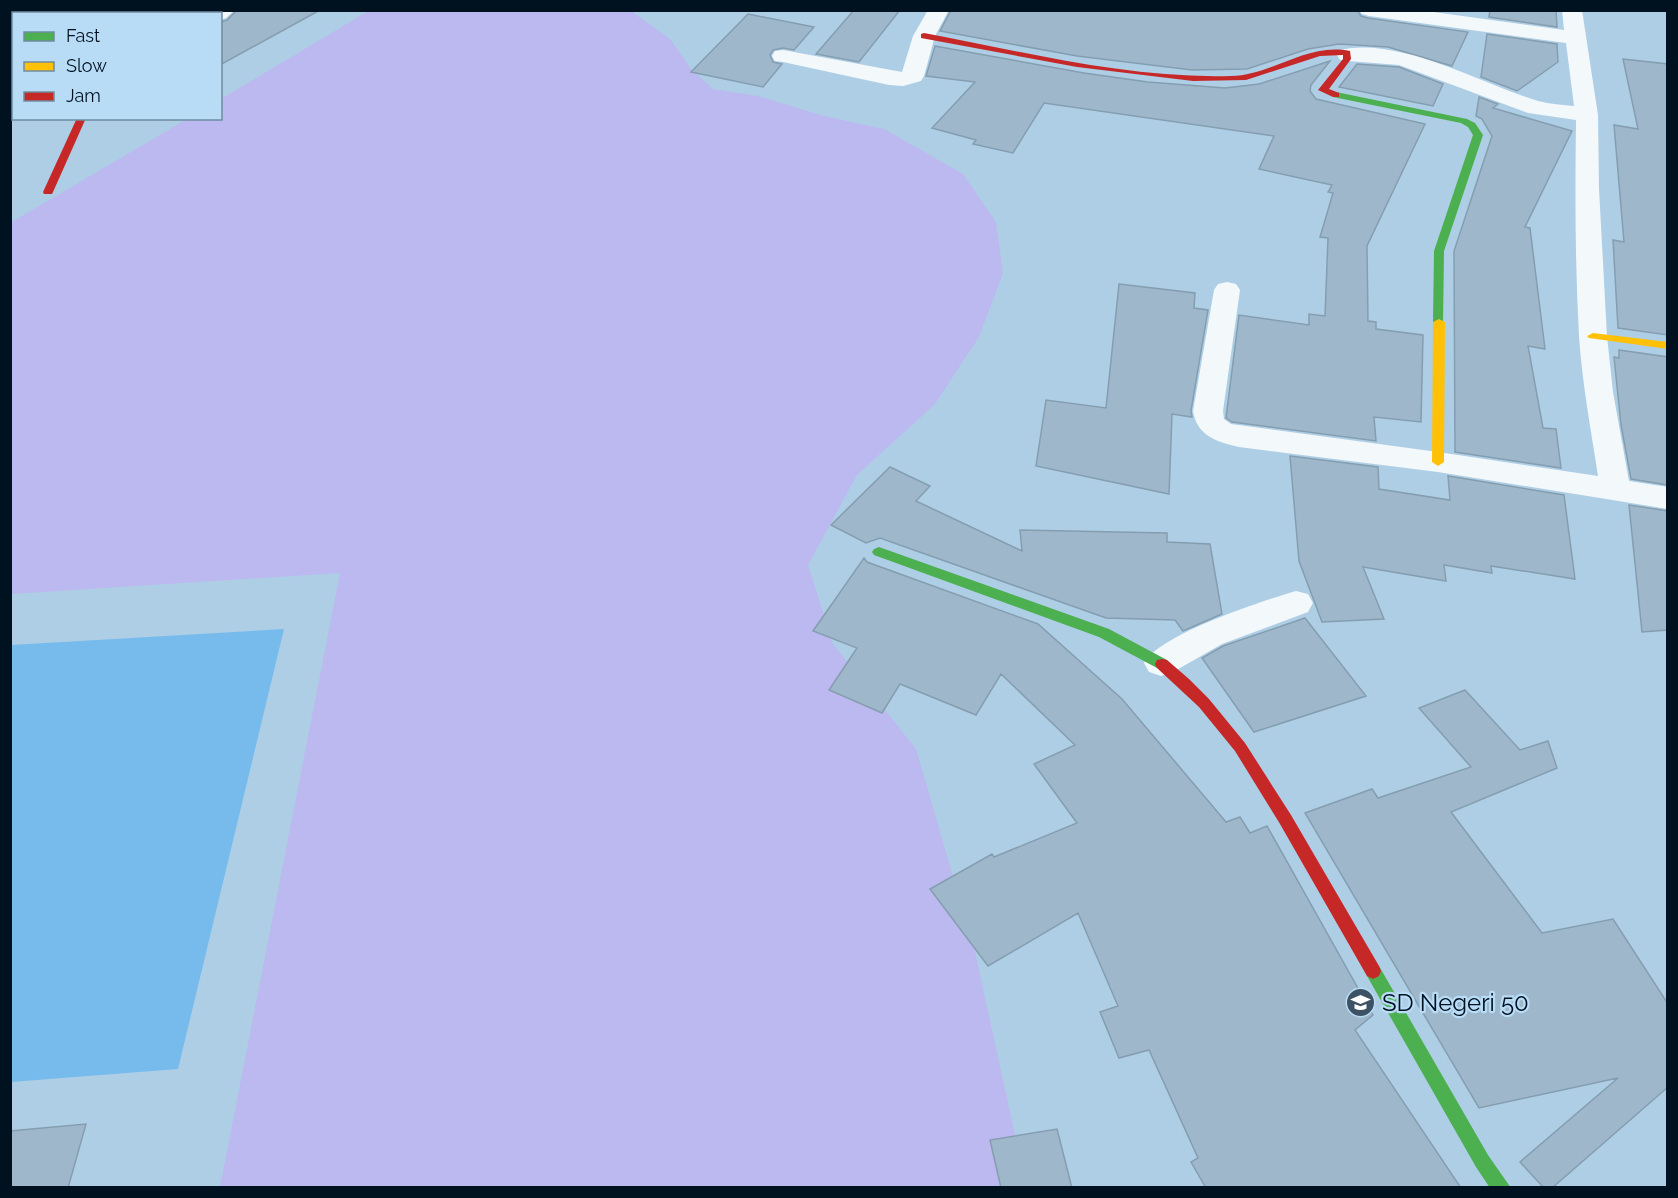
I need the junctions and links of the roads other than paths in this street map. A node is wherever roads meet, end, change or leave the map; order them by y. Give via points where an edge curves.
1 (939, 10) edge
2 (1369, 10) edge
3 (1572, 10) edge
4 (924, 36) junction
5 (1576, 38) junction
6 (1348, 55) junction
7 (783, 56) dead end
8 (1587, 115) junction
9 (81, 120) edge
10 (48, 192) dead end
11 (1227, 290) dead end
12 (1593, 336) junction
13 (1668, 346) edge
14 (1438, 462) junction
15 (1615, 488) junction
16 (1668, 498) edge
17 (879, 552) dead end
18 (1296, 603) dead end
19 (1161, 663) junction
20 (1502, 1188) edge

1 - 4 street
2 - 5 street
3 - 5 street
4 - 6 street via 1100,67 1230,79 1263,76 1332,50
4 - 7 street via 914,73 907,78 889,78
5 - 8 street
6 - 8 street via 1405,60 1536,108
6 - 14 street via 1323,88 1326,93 1464,121 1478,135 1439,251
8 - 12 street
9 - 10 street
11 - 14 street via 1208,411 1208,419 1217,430 1246,438
12 - 13 street
12 - 15 street
14 - 15 street
15 - 16 street
17 - 19 street via 1104,633
18 - 19 street via 1210,635
19 - 20 street via 1212,710 1240,744 1482,1161

